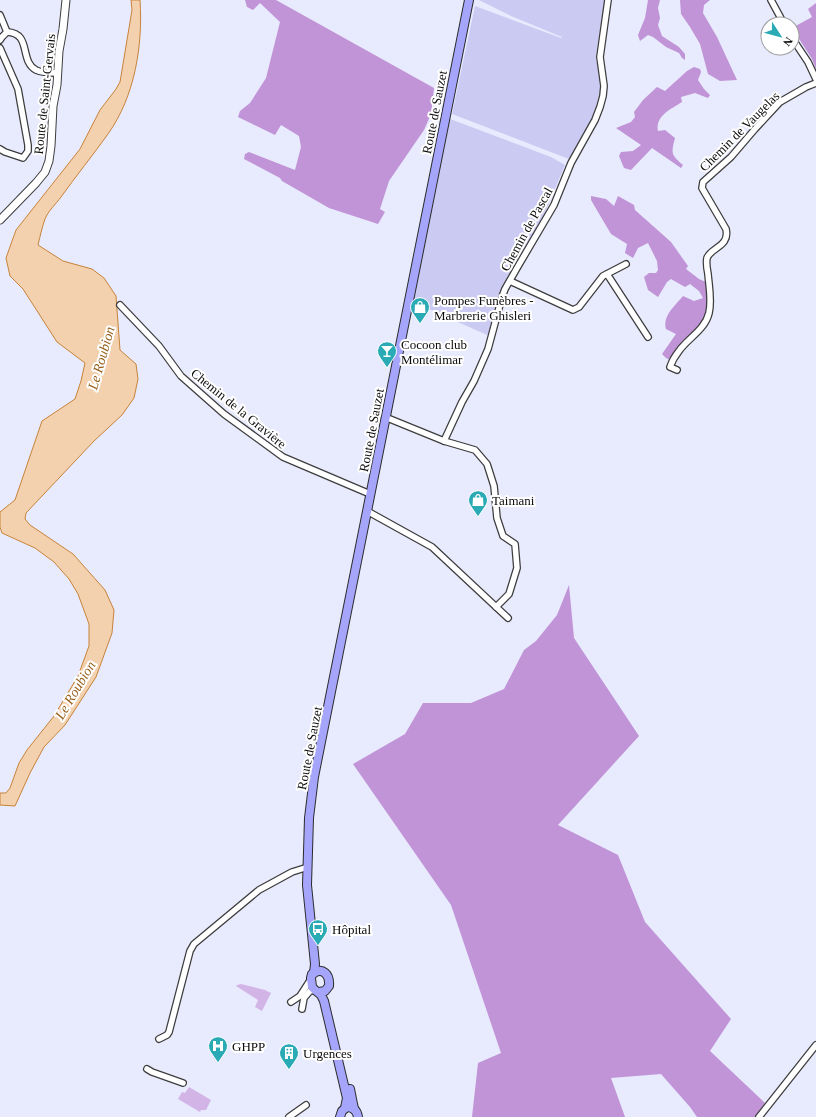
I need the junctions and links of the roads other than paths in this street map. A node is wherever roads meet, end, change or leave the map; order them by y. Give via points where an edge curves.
1 (66, 0) edge
2 (469, 0) edge
3 (608, 0) edge
4 (770, 0) edge
5 (0, 15) edge
6 (779, 16) edge
7 (7, 32) junction
8 (0, 40) edge
9 (0, 48) edge
10 (800, 50) edge
11 (58, 73) junction
12 (816, 79) edge
13 (816, 83) edge
14 (0, 149) edge
15 (0, 219) edge
16 (626, 264) dead end
17 (607, 274) junction
18 (510, 281) junction
19 (120, 305) dead end
20 (648, 337) dead end
21 (677, 370) dead end
22 (386, 417) junction
23 (444, 441) junction
24 (370, 494) junction
25 (367, 511) junction
26 (496, 607) junction
27 (508, 618) dead end
28 (308, 867) junction
29 (316, 974) junction
30 (327, 989) junction
31 (317, 992) junction
32 (291, 1002) dead end
33 (302, 1009) dead end
34 (159, 1039) dead end
35 (816, 1045) edge
36 (147, 1069) dead end
37 (183, 1083) dead end
38 (306, 1105) dead end
39 (345, 1108) junction
40 (356, 1113) edge
41 (290, 1117) edge
42 (340, 1117) edge
43 (759, 1117) edge

1 - 11 street, Route de Saint-Gervais
2 - 22 main road, Route de Sauzet
3 - 18 street, Chemin de Pascal via 600,56 604,96 595,120 571,163 554,205
4 - 6 street
5 - 7 street
7 - 8 street
7 - 11 street via 20,37 33,68
9 - 14 street via 18,89 28,152 23,158
10 - 12 street
11 - 15 street, Route de Saint-Gervais via 51,146 45,172
13 - 21 street, Chemin de Vaugelas via 780,102 731,157 703,182 702,188 727,234 724,242 707,257 710,313 706,323 679,350 673,360 670,367
16 - 17 street
17 - 18 street via 579,307 573,310
17 - 20 street
18 - 23 street, Chemin de Pascal via 502,298 488,349
19 - 24 street, Chemin de la Gravière via 159,346 181,376 224,414 283,457
22 - 23 street
22 - 24 main road, Route de Sauzet
23 - 26 street via 475,450 487,464 494,486 497,518 502,536 515,544 517,568 509,594
24 - 25 main road, Route de Sauzet
25 - 26 street via 432,547
25 - 28 main road, Route de Sauzet via 314,777 309,818
26 - 27 street
28 - 29 main road, Route de Sauzet via 307,885
28 - 34 street via 292,872 259,890 194,944 169,1032
29 - 30 main road via 326,974 329,978
29 - 31 main road via 312,987
29 - 32 street via 300,996
30 - 31 main road via 325,992
30 - 40 main road
31 - 33 street via 310,991 304,998
31 - 39 main road via 324,1001 347,1098
35 - 43 street
36 - 37 street
38 - 41 street
39 - 40 main road via 350,1107
39 - 42 main road

